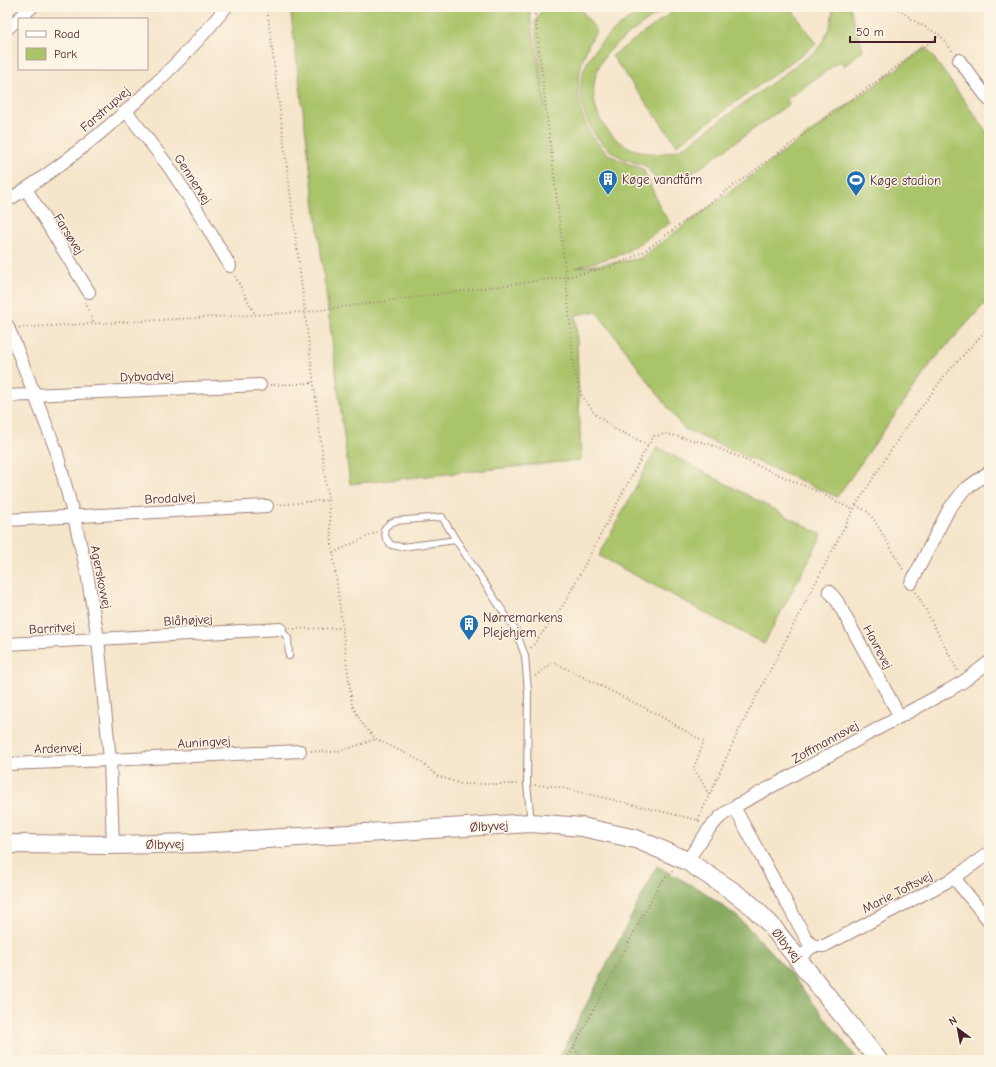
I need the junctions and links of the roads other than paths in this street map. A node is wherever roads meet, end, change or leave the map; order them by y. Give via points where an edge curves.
1 (32, 7) edge
2 (226, 7) edge
3 (20, 18) edge
4 (18, 19) edge
5 (7, 29) edge
6 (959, 60) road end
7 (989, 100) edge
8 (126, 111) junction
9 (26, 189) junction
10 (7, 201) edge
11 (230, 266) road end
12 (89, 292) road end
13 (7, 325) edge
14 (260, 385) road end
15 (35, 394) junction
16 (7, 396) edge
17 (989, 472) edge
18 (267, 506) road end
19 (74, 517) junction
20 (7, 520) edge
21 (456, 540) junction
22 (911, 583) dead end
23 (829, 590) dead end
24 (280, 629) joint
25 (98, 639) junction
26 (7, 644) edge
27 (288, 656) dead end
28 (989, 662) edge
29 (900, 717) junction
30 (300, 751) road end
31 (110, 760) junction
32 (7, 764) edge
33 (734, 808) junction
34 (531, 824) junction
35 (7, 844) edge
36 (113, 845) junction
37 (989, 853) edge
38 (687, 861) junction
39 (954, 878) junction
40 (989, 921) edge
41 (813, 946) junction
42 (798, 959) junction
43 (878, 1060) edge

1 - 3 street
2 - 8 street, Farstrupvej via 208,30
4 - 5 street
6 - 7 street
8 - 9 street, Farstrupvej via 76,153
8 - 11 street, Gennervej via 169,167
9 - 10 street, Farstrupvej
9 - 12 street, Farsøvej
13 - 15 street, Agerskovvej
14 - 15 street, Dybvadvej
15 - 16 street, Dybvadvej
15 - 19 street, Agerskovvej via 56,450
17 - 22 street via 964,490 949,509
18 - 19 street, Brodalvej
19 - 20 street, Brodalvej
19 - 25 street, Agerskovvej
21 - 21 lane via 402,547 391,545 384,529 395,521 442,517
21 - 34 lane via 516,631 525,656 528,692 527,784
23 - 29 street, Havrevej
24 - 25 street, Blåhøjvej
24 - 27 lane via 288,638
25 - 26 street, Barritvej
25 - 31 street, Agerskovvej
28 - 29 street, Zoffmannsvej via 964,681
29 - 33 street, Zoffmannsvej
30 - 31 street, Auningvej
31 - 32 street, Ardenvej
31 - 36 street, Agerskovvej
33 - 38 street, Zoffmannsvej via 720,817 709,829
33 - 41 street via 807,940
34 - 36 street, Ølbyvej via 198,843
34 - 38 street, Ølbyvej via 582,827 636,839
35 - 36 street, Ølbyvej
37 - 39 street, Marie Toftsvej
38 - 42 street, Ølbyvej via 750,905 770,924
39 - 40 street
39 - 41 street, Marie Toftsvej via 824,946
41 - 42 street, Marie Toftsvej
42 - 43 street, Ølbyvej

